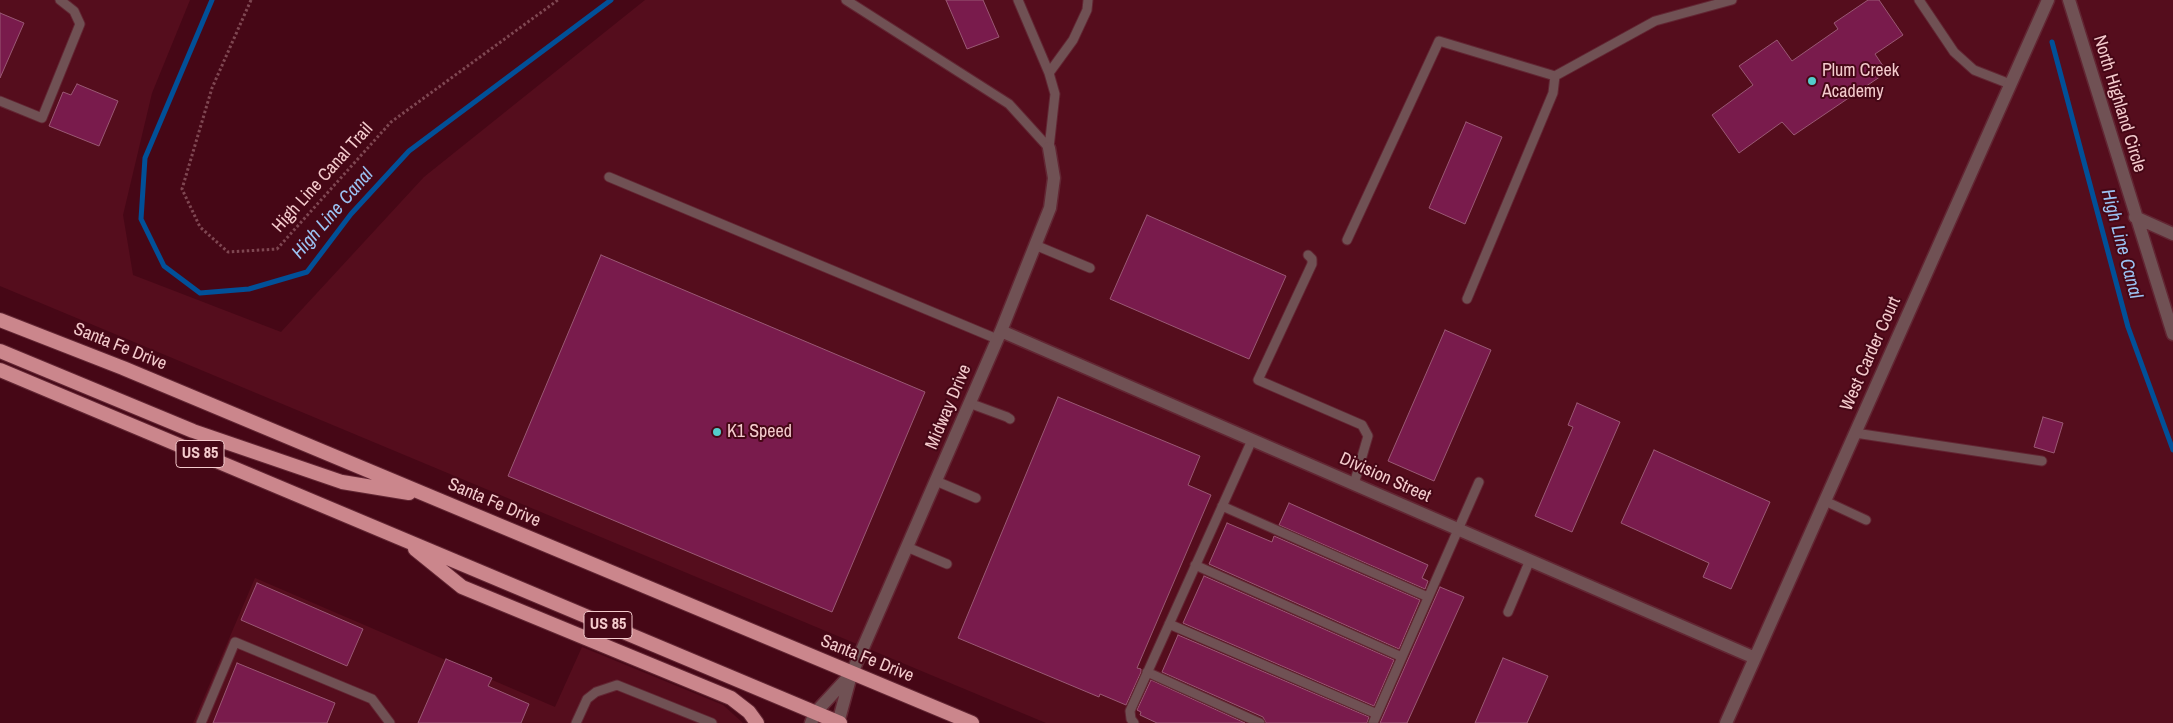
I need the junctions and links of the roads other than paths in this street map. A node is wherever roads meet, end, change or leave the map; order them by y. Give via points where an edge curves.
1 (60, 0) edge
2 (846, 0) edge
3 (1018, 0) edge
4 (1088, 0) edge
5 (1732, 0) edge
6 (1919, 0) edge
7 (2048, 0) edge
8 (2069, 0) edge
9 (1049, 74) junction
10 (1555, 76) junction
11 (2010, 84) junction
12 (0, 101) edge
13 (1049, 148) junction
14 (609, 176) dead end
15 (2135, 218) junction
16 (2172, 236) edge
17 (1347, 240) dead end
18 (1035, 245) junction
19 (1308, 254) dead end
20 (1090, 268) dead end
21 (1467, 299) dead end
22 (0, 320) edge
23 (2173, 334) edge
24 (999, 335) junction
25 (0, 351) edge
26 (0, 370) edge
27 (969, 403) junction
28 (1010, 419) dead end
29 (1855, 433) junction
30 (1252, 440) junction
31 (2042, 461) dead end
32 (936, 481) junction
33 (1479, 482) dead end
34 (1354, 484) junction
35 (430, 496) junction
36 (976, 498) dead end
37 (1825, 501) junction
38 (1222, 506) junction
39 (1866, 520) dead end
40 (1458, 529) junction
41 (400, 538) junction
42 (907, 547) junction
43 (1530, 560) junction
44 (948, 564) dead end
45 (1195, 565) junction
46 (1428, 597) junction
47 (1508, 612) dead end
48 (1169, 624) junction
49 (1402, 658) junction
50 (1755, 658) junction
51 (1147, 672) junction
52 (852, 673) junction
53 (813, 718) edge
54 (1375, 719) edge
55 (201, 723) edge
56 (390, 723) edge
57 (576, 723) edge
58 (712, 723) edge
59 (757, 723) edge
60 (839, 723) edge
61 (972, 723) edge
62 (1134, 723) edge
63 (1260, 723) edge
64 (1726, 723) edge

1 - 12 lane via 74,10 80,24 42,118
2 - 13 lane via 1009,104
3 - 9 lane
4 - 9 lane via 1073,40
5 - 10 lane via 1655,21
6 - 11 lane via 1954,52 1974,70
7 - 11 street, West Carder Court
8 - 15 street, North Highland Circle
9 - 13 lane via 1055,94
10 - 17 lane via 1439,41
10 - 21 lane via 1553,93
11 - 29 street, West Carder Court
13 - 18 street, Midway Drive via 1054,178 1050,208
14 - 24 lane
15 - 16 street
15 - 23 street, North Highland Circle
18 - 20 lane
18 - 24 street, Midway Drive
19 - 34 lane via 1312,264 1258,380 1362,425 1368,436
22 - 35 highway, Santa Fe Drive
24 - 27 street, Midway Drive
24 - 30 street, Division Street
25 - 35 highway via 193,431 332,479
26 - 41 highway, US 85
27 - 28 lane
27 - 32 street, Midway Drive
29 - 31 lane
29 - 37 street, West Carder Court
30 - 34 street, Division Street
30 - 38 lane
32 - 36 lane
32 - 42 street, Midway Drive
33 - 40 lane
34 - 40 street, Division Street
35 - 52 highway, Santa Fe Drive
37 - 39 lane
37 - 50 street, West Carder Court
38 - 45 lane
38 - 46 lane
40 - 43 street, Division Street
40 - 46 lane
41 - 53 highway, US 85
41 - 59 highway via 462,586 731,698
42 - 44 lane
42 - 52 street, Midway Drive
43 - 47 lane
43 - 50 street, Division Street
45 - 48 lane
45 - 49 lane
46 - 49 lane
48 - 51 lane
48 - 54 lane
49 - 54 lane
50 - 64 street, West Carder Court
51 - 62 lane via 1130,711 1130,719
51 - 63 lane
52 - 53 street
52 - 60 street
52 - 61 highway, Santa Fe Drive
53 - 60 highway, US 85
55 - 56 lane via 235,642 372,699
57 - 58 lane via 587,699 596,692 617,685

